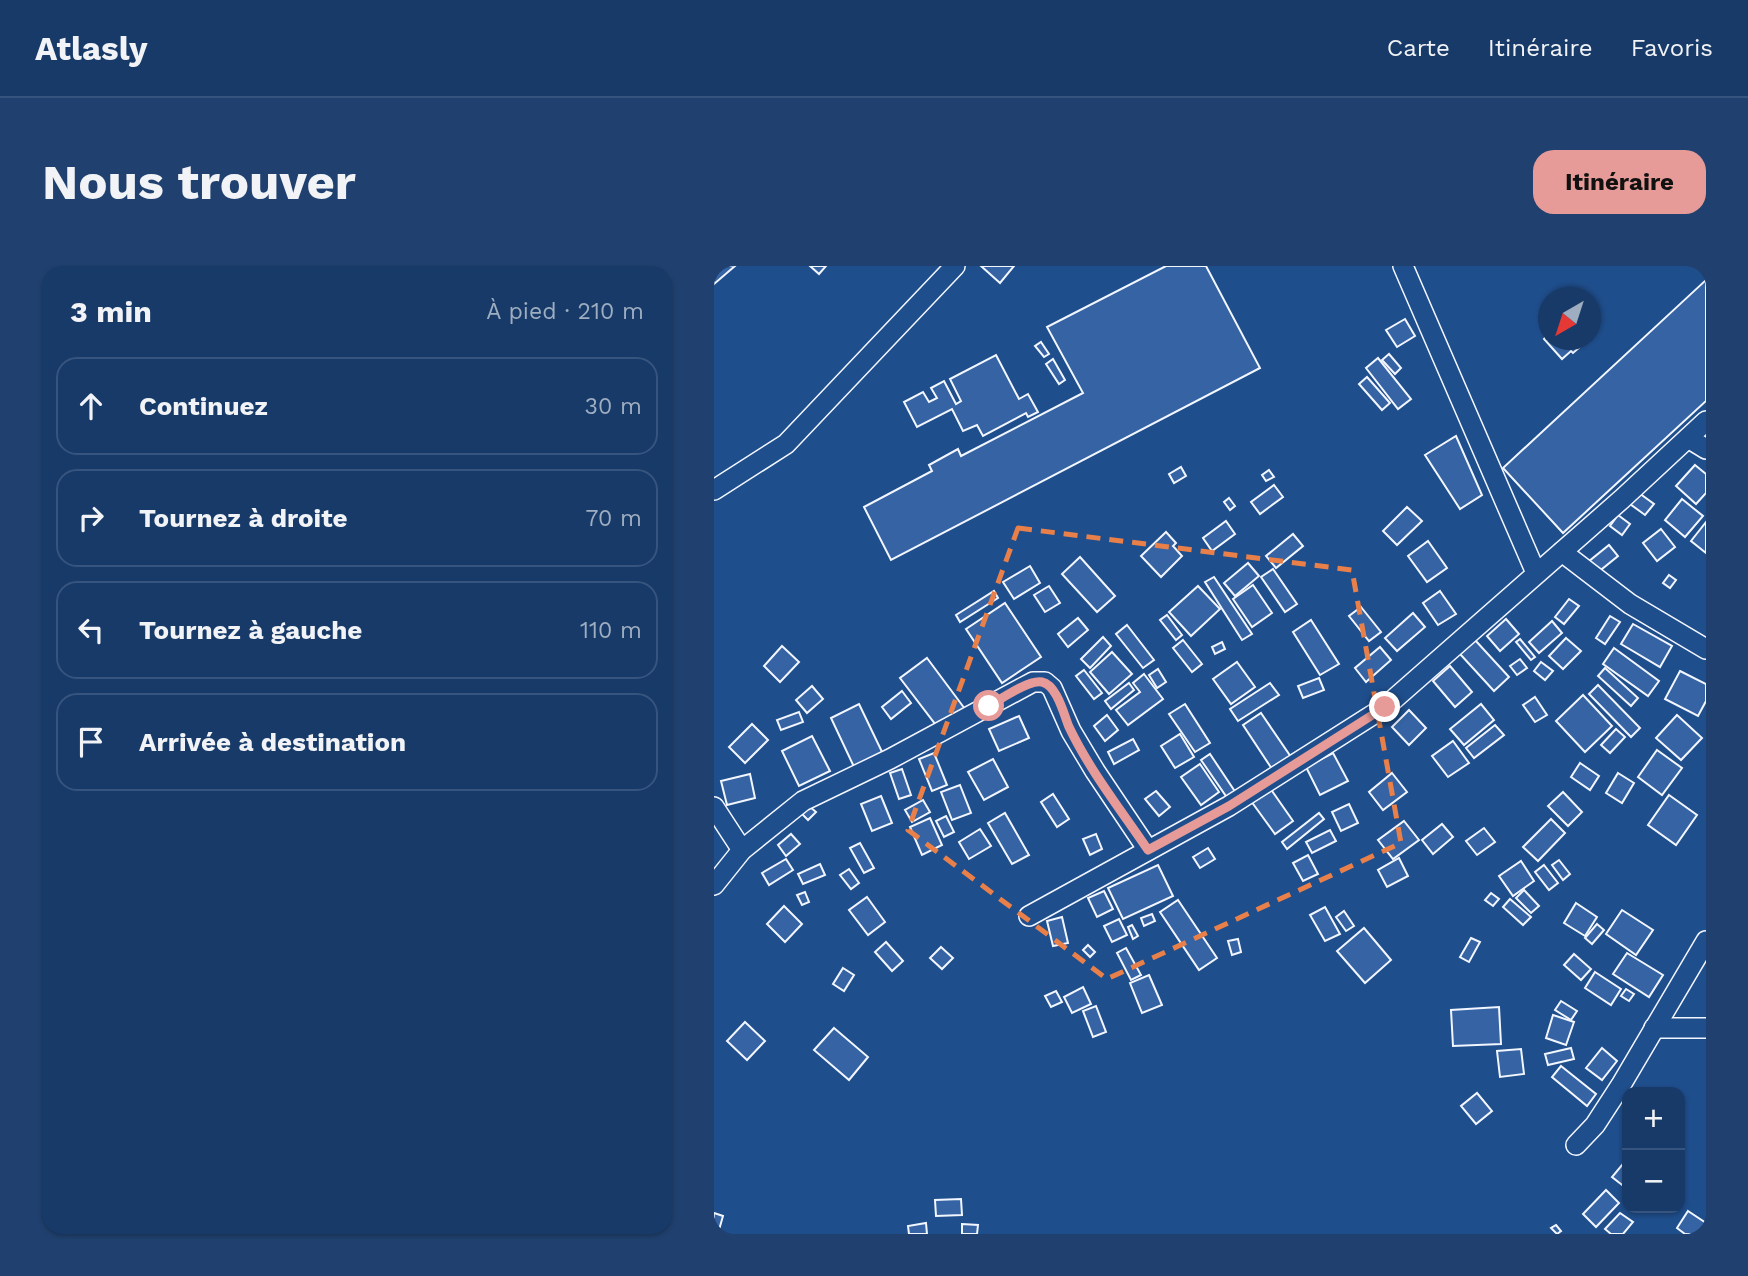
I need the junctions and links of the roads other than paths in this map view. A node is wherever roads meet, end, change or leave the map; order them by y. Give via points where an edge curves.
1 (955, 266) edge
2 (1403, 266) edge
3 (1706, 421) edge
4 (1688, 438) junction
5 (1706, 449) edge
6 (714, 490) edge
7 (1562, 552) junction
8 (1536, 573) junction
9 (1706, 649) edge
10 (714, 807) edge
11 (742, 850) junction
12 (1148, 850) junction
13 (714, 885) edge
14 (1029, 916) dead end
15 (1706, 941) edge
16 (1654, 1028) junction
17 (1706, 1028) edge
18 (1576, 1145) dead end

1 - 6 street via 786,444
2 - 8 street
3 - 4 street
4 - 5 street
4 - 7 street
7 - 8 street
7 - 9 street via 1630,604
8 - 12 street via 1385,707 1229,806
10 - 11 street
11 - 12 street via 803,801 1033,682 1045,682 1095,771
11 - 13 street
12 - 14 street
15 - 16 street
16 - 17 street
16 - 18 street via 1602,1115

